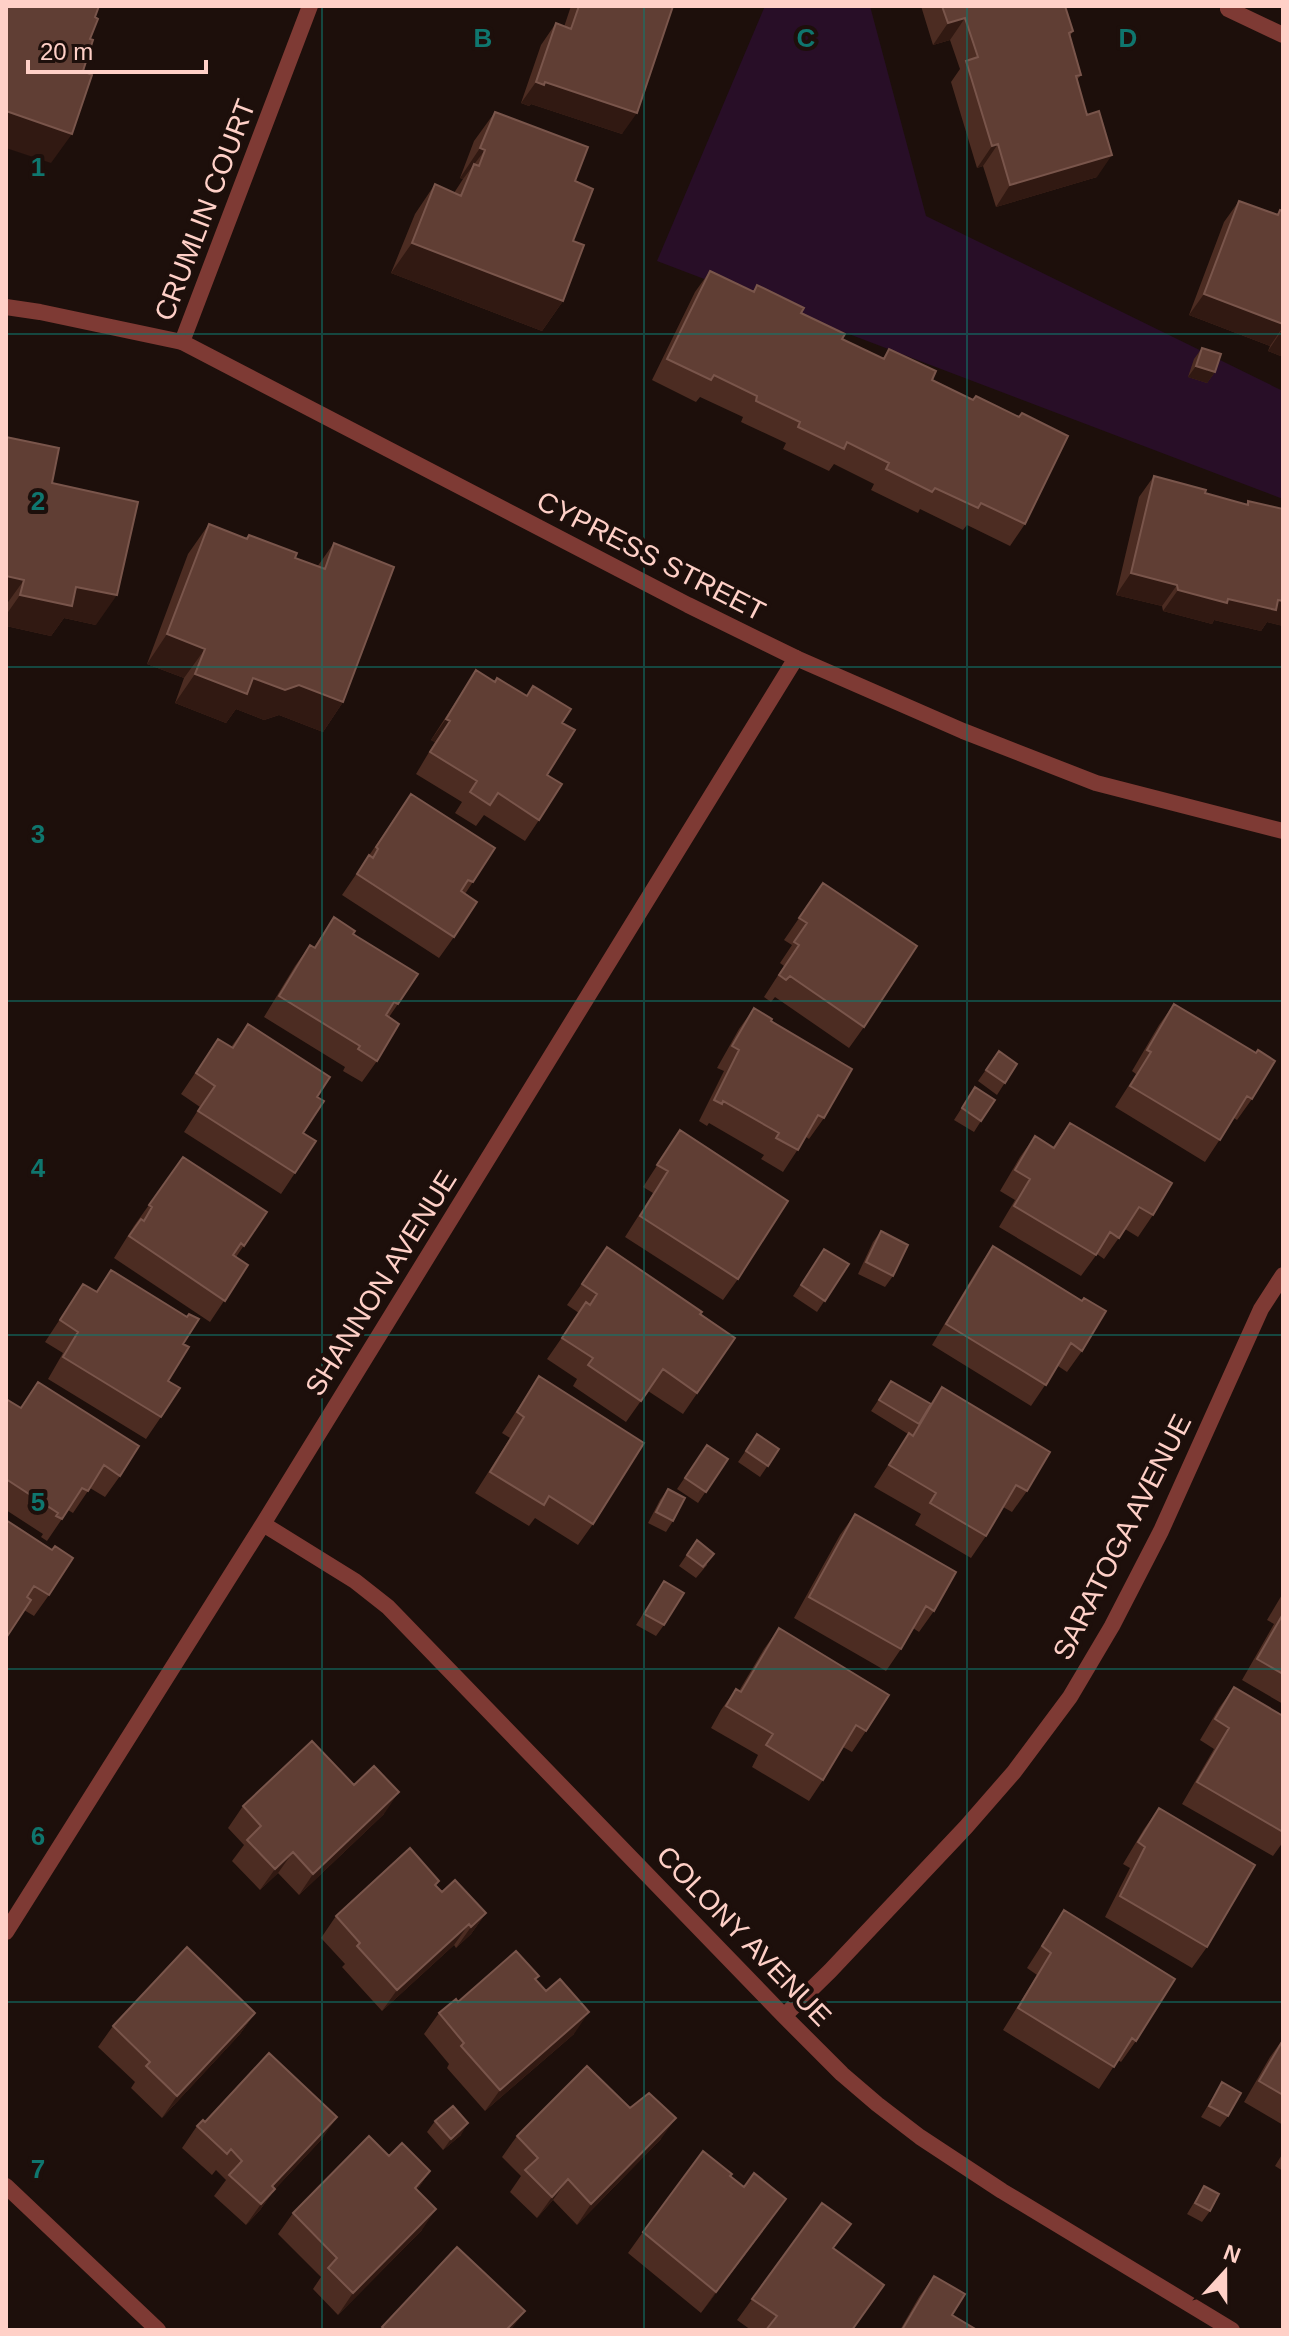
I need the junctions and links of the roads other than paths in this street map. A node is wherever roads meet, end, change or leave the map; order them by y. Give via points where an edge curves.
1 (310, 6) edge
2 (1229, 8) edge
3 (1283, 35) edge
4 (6, 307) edge
5 (182, 342) junction
6 (796, 658) junction
7 (1283, 831) edge
8 (1283, 1275) edge
9 (263, 1524) junction
10 (6, 1932) edge
11 (784, 2016) junction
12 (6, 2186) edge
13 (158, 2330) edge
14 (1232, 2330) edge

1 - 5 street, CRUMLIN COURT
2 - 3 street
4 - 5 street, CYPRESS STREET
5 - 6 street, CYPRESS STREET
6 - 7 street, CYPRESS STREET via 1096,783
6 - 9 street, SHANNON AVENUE
8 - 11 street, SARATOGA AVENUE via 1261,1309 1161,1531 1070,1697 966,1827
9 - 10 street, SHANNON AVENUE
9 - 11 street, COLONY AVENUE via 388,1607
11 - 14 street, COLONY AVENUE via 842,2074 920,2137
12 - 13 street

